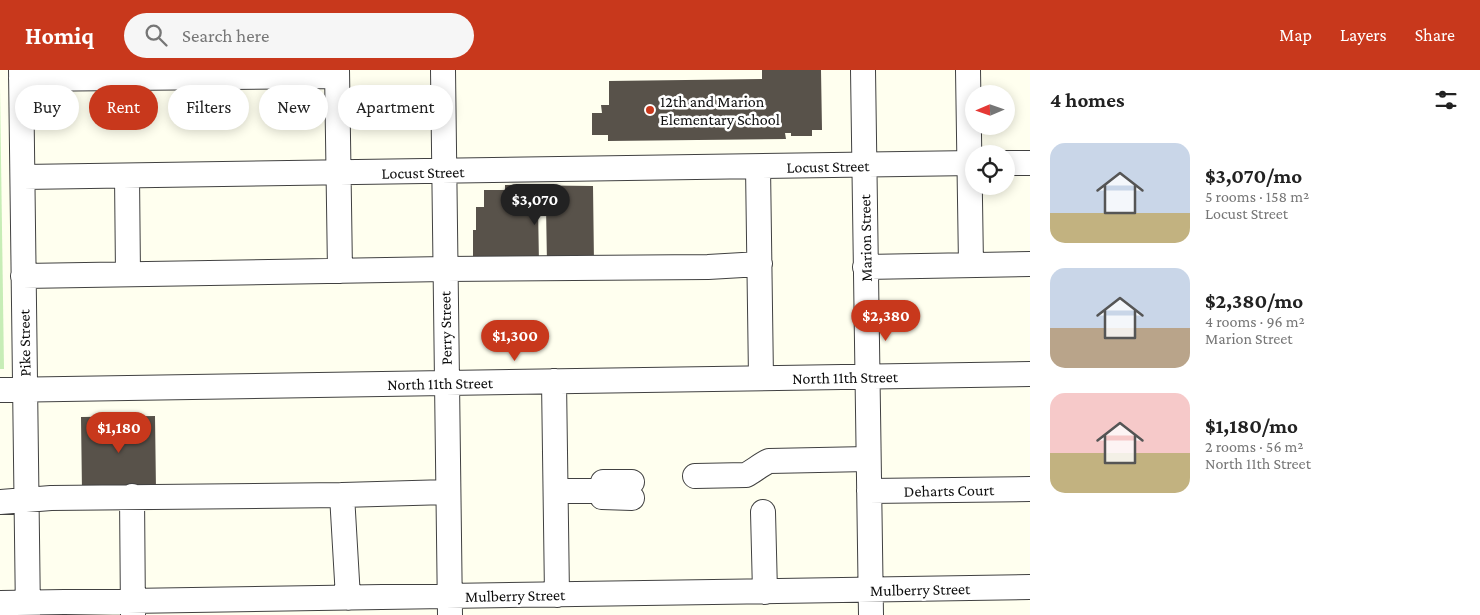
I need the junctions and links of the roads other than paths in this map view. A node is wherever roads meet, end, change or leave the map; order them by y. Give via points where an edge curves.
1 (443, 70) edge
2 (863, 70) edge
3 (968, 70) edge
4 (337, 73) edge
5 (21, 74) edge
6 (970, 145) edge
7 (1030, 162) edge
8 (965, 163) edge
9 (1015, 163) edge
10 (864, 165) junction
11 (758, 167) junction
12 (444, 172) junction
13 (338, 173) junction
14 (128, 176) junction
15 (23, 177) junction
16 (971, 195) edge
17 (760, 264) junction
18 (1030, 264) edge
19 (971, 265) junction
20 (865, 267) junction
21 (445, 269) junction
22 (340, 271) junction
23 (128, 274) junction
24 (24, 276) junction
25 (1030, 374) edge
26 (867, 377) junction
27 (761, 378) junction
28 (554, 381) junction
29 (446, 383) junction
30 (0, 390) edge
31 (25, 390) junction
32 (868, 459) junction
33 (695, 476) dead end
34 (1030, 488) edge
35 (632, 490) dead end
36 (556, 491) junction
37 (869, 491) junction
38 (448, 492) junction
39 (342, 495) junction
40 (132, 496) junction
41 (26, 500) junction
42 (0, 502) edge
43 (763, 512) dead end
44 (1030, 588) edge
45 (870, 591) junction
46 (765, 592) junction
47 (557, 595) junction
48 (0, 603) edge
49 (351, 604) edge
50 (449, 606) edge
51 (133, 608) edge
52 (28, 609) edge
53 (871, 615) edge

1 - 12 street, Perry Street
2 - 10 street, Marion Street
3 - 6 street
4 - 5 street
4 - 13 street
5 - 15 street, Pike Street
7 - 9 street
8 - 10 street, Locust Street
10 - 11 street, Locust Street
10 - 20 street, Marion Street
11 - 12 street, Locust Street
11 - 17 street
12 - 13 street, Locust Street
12 - 21 street, Perry Street
13 - 14 street, Locust Street
13 - 22 street
14 - 15 street, Locust Street
14 - 23 street
15 - 24 street, Pike Street
16 - 19 street
17 - 21 street
17 - 27 street
18 - 19 street
19 - 20 street
20 - 26 street, Marion Street
21 - 22 street
21 - 29 street, Perry Street
22 - 23 street
23 - 24 street
24 - 31 street, Pike Street
25 - 26 street, North 11th Street
26 - 27 street, North 11th Street
26 - 32 street, Marion Street
27 - 28 street, North 11th Street
28 - 29 street, North 11th Street
28 - 36 street
29 - 31 street, North 11th Street
29 - 38 street, Perry Street
30 - 31 street, North 11th Street
31 - 41 street, Pike Street
32 - 33 street via 769,461 746,475
32 - 37 street, Marion Street
34 - 37 street, Deharts Court
35 - 36 street via 603,482 602,491
36 - 47 street
37 - 45 street, Marion Street
38 - 39 street
38 - 50 street, Perry Street
39 - 40 street
39 - 49 street
40 - 41 street
40 - 51 street
41 - 42 street
41 - 52 street, Pike Street
43 - 46 street
44 - 45 street, Mulberry Street
45 - 46 street, Mulberry Street
45 - 53 street, Marion Street
46 - 47 street, Mulberry Street
47 - 50 street, Mulberry Street
48 - 52 street, Mulberry Street
49 - 50 street, Mulberry Street
49 - 51 street, Mulberry Street
51 - 52 street, Mulberry Street

